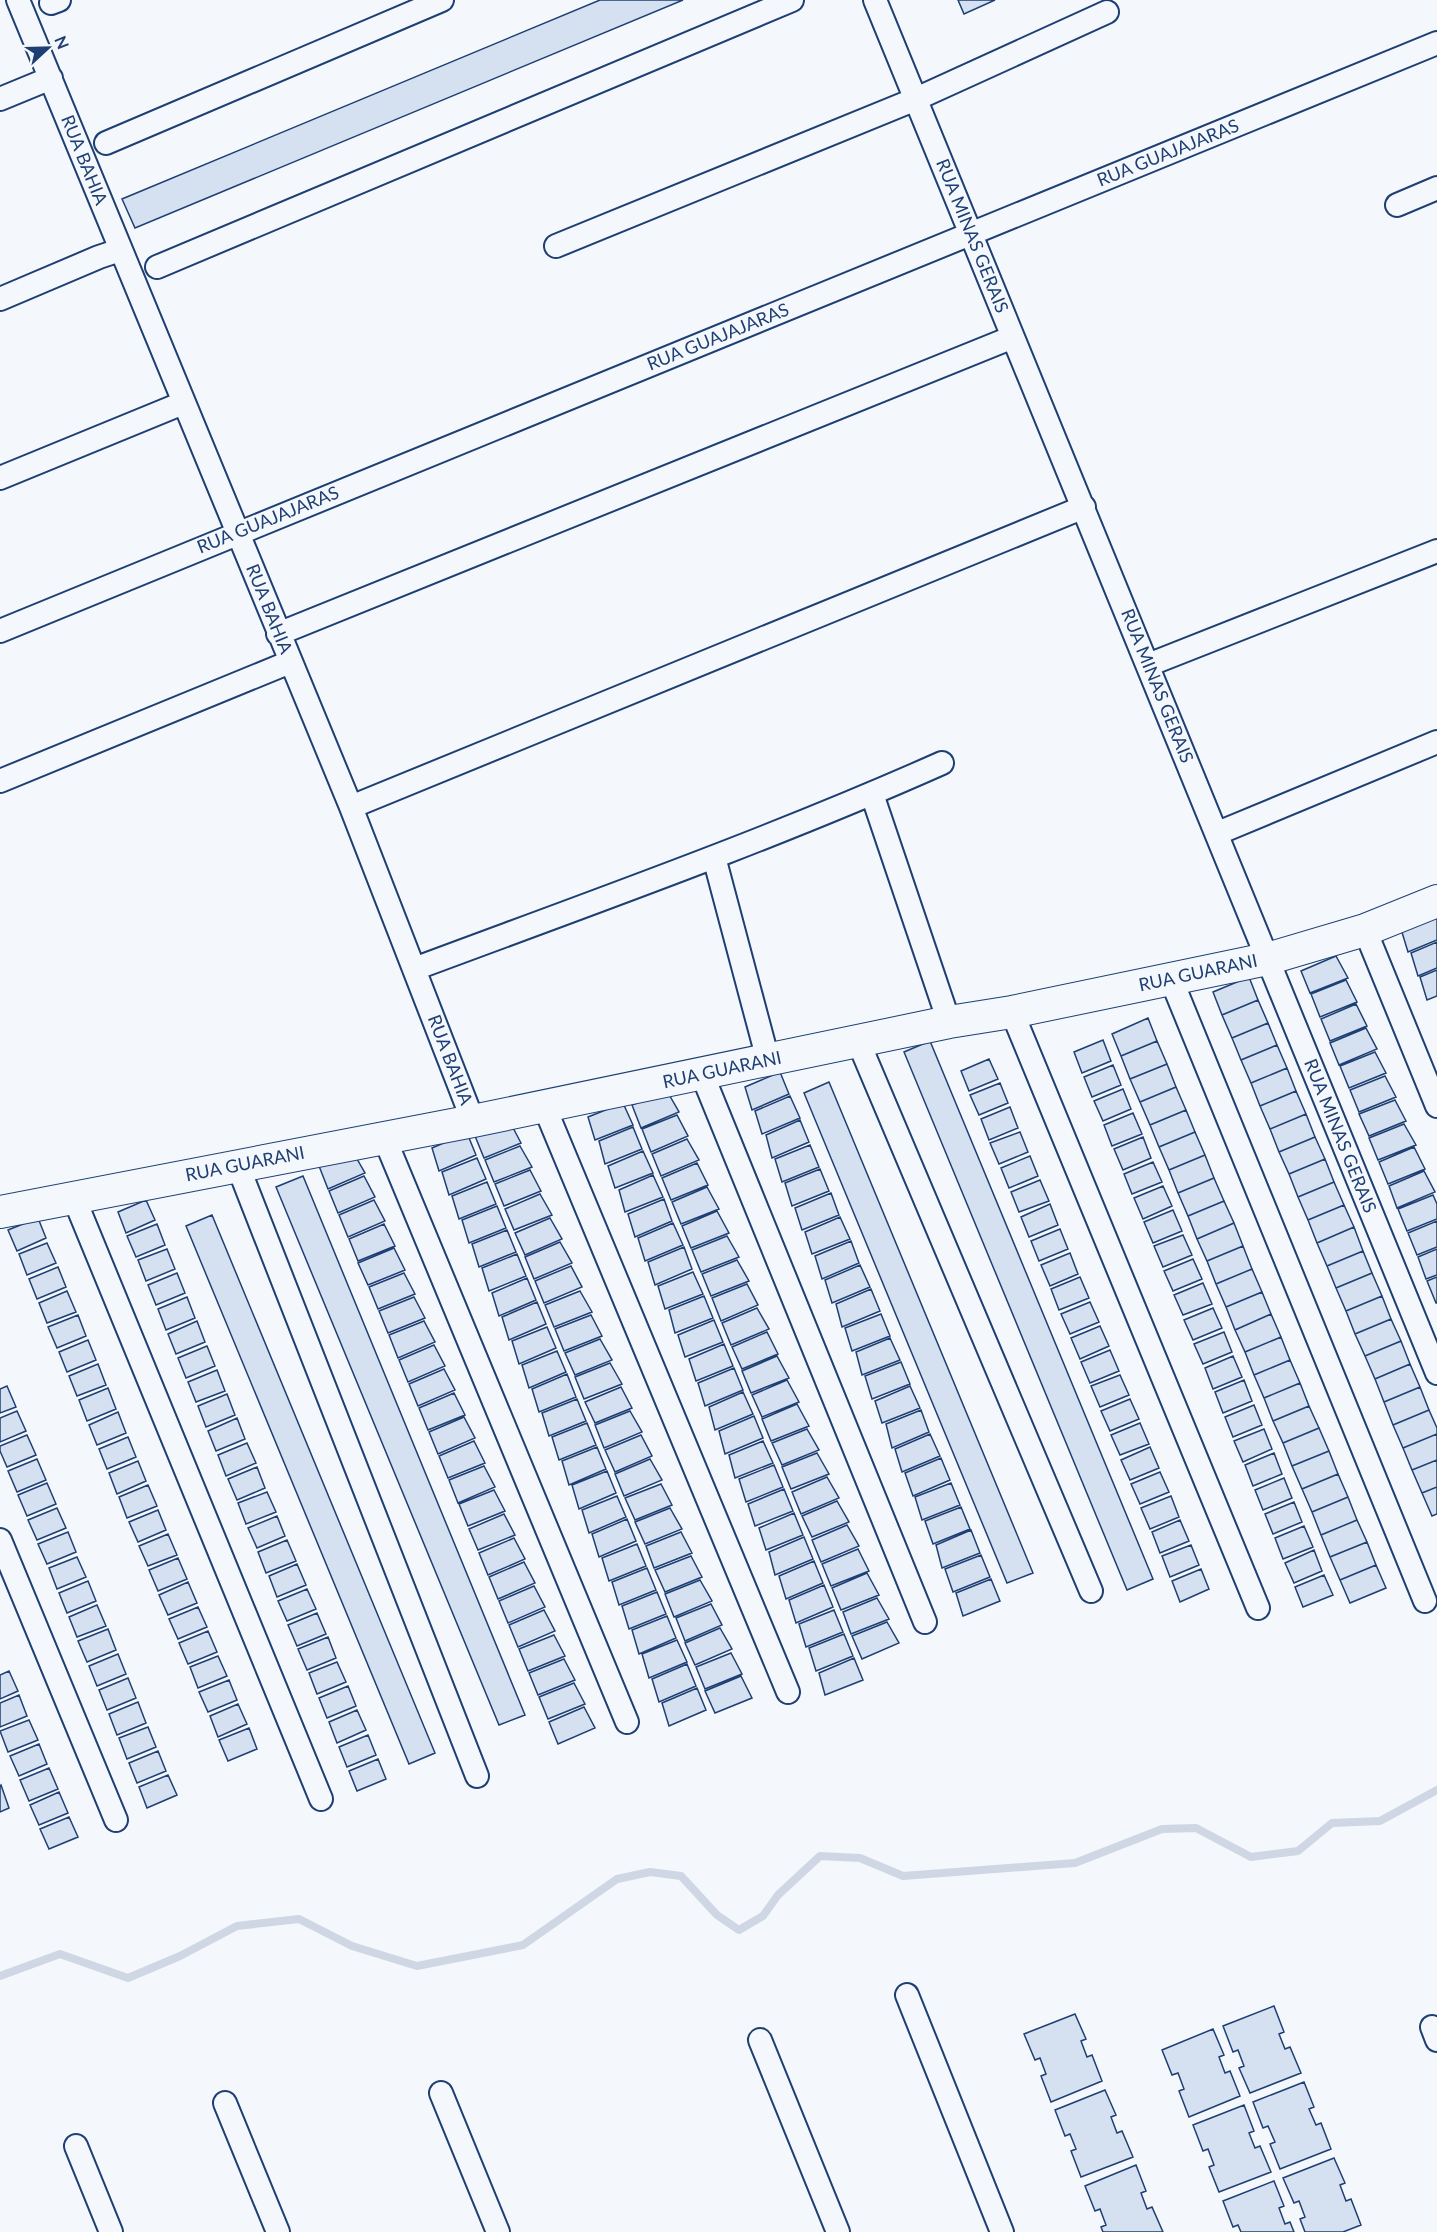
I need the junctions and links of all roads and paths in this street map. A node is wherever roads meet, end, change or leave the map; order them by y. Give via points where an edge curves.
1 (18, 0) edge
2 (442, 0) edge
3 (792, 0) edge
4 (875, 0) edge
5 (1107, 12) dead end
6 (1437, 43) edge
7 (51, 78) junction
8 (0, 99) edge
9 (916, 99) junction
10 (106, 143) dead end
11 (1437, 188) edge
12 (1397, 205) dead end
13 (971, 234) junction
14 (556, 246) dead end
15 (120, 250) junction
16 (157, 267) dead end
17 (0, 299) edge
18 (1013, 337) junction
19 (183, 404) junction
20 (0, 478) edge
21 (1084, 507) junction
22 (237, 532) junction
23 (1437, 551) edge
24 (0, 631) edge
25 (278, 634) junction
26 (290, 662) junction
27 (1148, 665) junction
28 (1437, 742) edge
29 (942, 763) dead end
30 (0, 781) edge
31 (872, 794) junction
32 (351, 807) junction
33 (1218, 833) junction
34 (714, 857) junction
35 (1437, 901) edge
36 (1365, 930) junction
37 (1267, 959) junction
38 (414, 969) junction
39 (1171, 979) junction
40 (1012, 1012) junction
41 (950, 1022) junction
42 (858, 1041) junction
43 (768, 1060) junction
44 (702, 1074) junction
45 (546, 1105) junction
46 (1437, 1106) edge
47 (473, 1120) junction
48 (384, 1137) junction
49 (243, 1164) junction
50 (74, 1198) junction
51 (0, 1212) edge
52 (1437, 1373) edge
53 (0, 1540) edge
54 (1091, 1591) dead end
55 (1425, 1601) dead end
56 (1258, 1608) dead end
57 (925, 1622) dead end
58 (788, 1692) dead end
59 (627, 1722) dead end
60 (477, 1776) dead end
61 (321, 1799) dead end
62 (117, 1820) dead end
63 (907, 1995) dead end
64 (760, 2040) dead end
65 (441, 2093) dead end
66 (225, 2103) dead end
67 (76, 2146) dead end
68 (111, 2232) edge
69 (278, 2232) edge
70 (498, 2232) edge
71 (838, 2232) edge
72 (1002, 2232) edge

1 - 7 street, RUA BAHIA
2 - 10 street
3 - 16 street
4 - 9 street, RUA MINAS GERAIS
5 - 9 street
6 - 13 street, RUA GUAJAJARAS
7 - 8 street
7 - 15 street, RUA BAHIA
9 - 13 street, RUA MINAS GERAIS
9 - 14 street
11 - 12 street
13 - 18 street, RUA MINAS GERAIS
13 - 22 street, RUA GUAJAJARAS
15 - 17 street
15 - 19 street, RUA BAHIA
18 - 21 street, RUA MINAS GERAIS
18 - 25 street
19 - 20 street
19 - 22 street, RUA BAHIA
21 - 27 street, RUA MINAS GERAIS
21 - 32 street
22 - 24 street, RUA GUAJAJARAS
22 - 25 street, RUA BAHIA
23 - 27 street
25 - 26 street, RUA BAHIA
26 - 30 street
26 - 32 street, RUA BAHIA
27 - 33 street, RUA MINAS GERAIS
28 - 33 street
29 - 31 street
31 - 34 street
31 - 41 street
32 - 38 street, RUA BAHIA
33 - 37 street, RUA MINAS GERAIS
34 - 38 street
34 - 43 street
35 - 36 street, RUA GUARANI
36 - 37 street, RUA GUARANI
36 - 46 street
37 - 39 street, RUA GUARANI
37 - 52 street, RUA MINAS GERAIS
38 - 47 street, RUA BAHIA
39 - 40 street, RUA GUARANI
39 - 55 street
40 - 41 street, RUA GUARANI
40 - 56 street
41 - 42 street, RUA GUARANI
42 - 43 street, RUA GUARANI
42 - 54 street
43 - 44 street, RUA GUARANI
44 - 45 street, RUA GUARANI
44 - 57 street
45 - 47 street, RUA GUARANI
45 - 58 street
47 - 48 street, RUA GUARANI
48 - 49 street, RUA GUARANI
48 - 59 street
49 - 50 street, RUA GUARANI
49 - 60 street via 241,1174
50 - 51 street, RUA GUARANI
50 - 61 street
53 - 62 street
63 - 72 street
64 - 71 street
65 - 70 street
66 - 69 street
67 - 68 street

